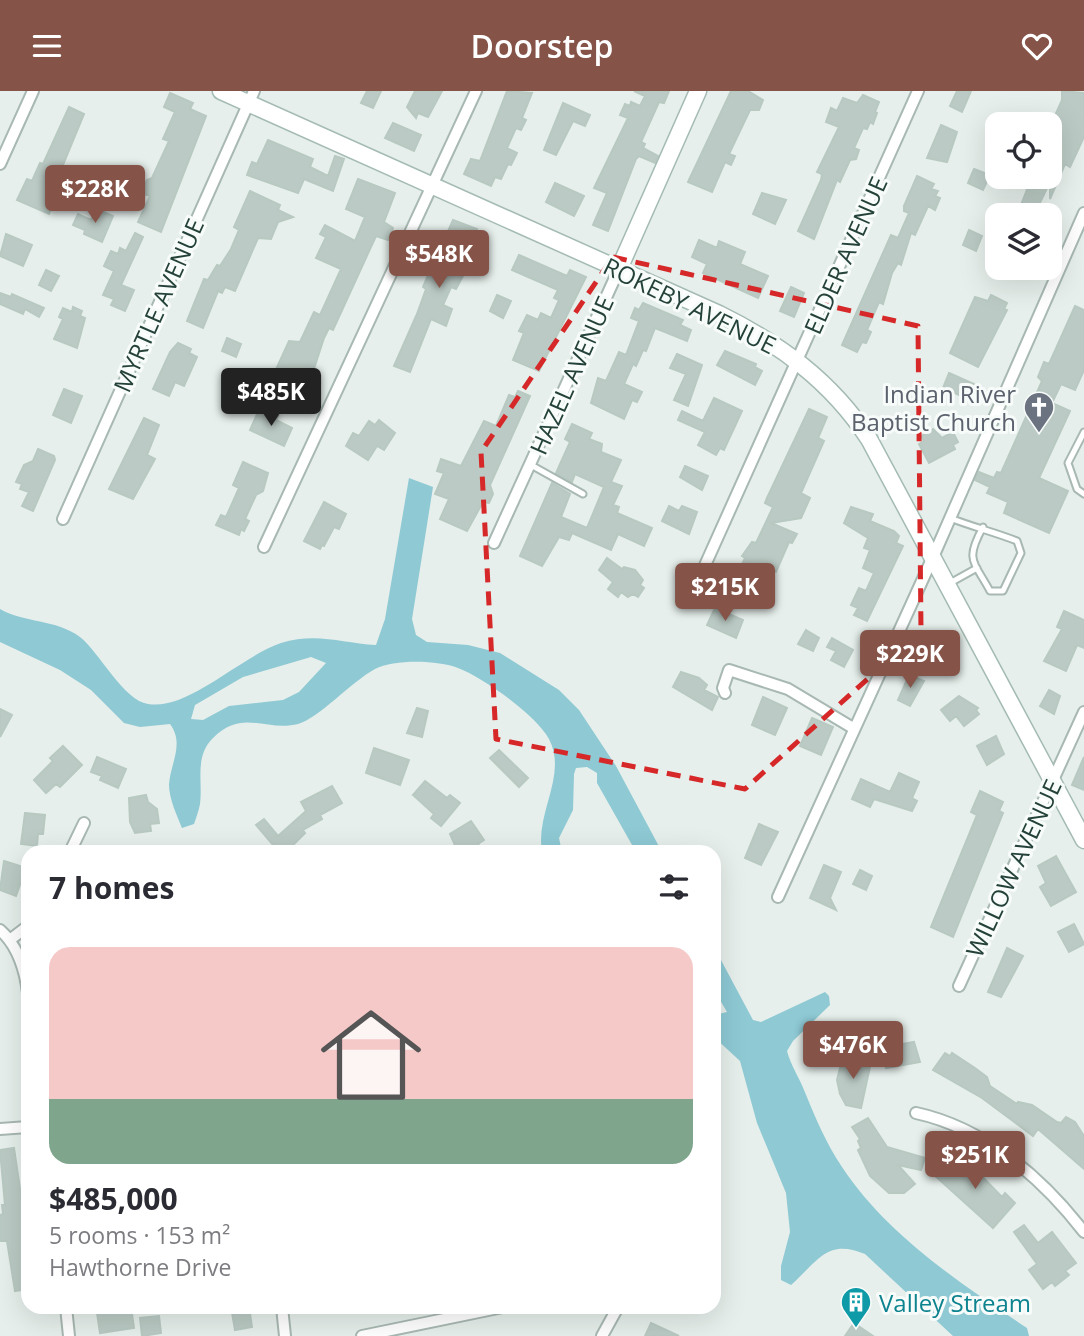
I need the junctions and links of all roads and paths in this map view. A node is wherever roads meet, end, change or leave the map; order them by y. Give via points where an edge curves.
1 (33, 91) edge
2 (221, 91) edge
3 (476, 91) edge
4 (698, 91) edge
5 (918, 91) edge
6 (251, 97) edge
7 (0, 164) edge
8 (433, 186) junction
9 (1084, 213) edge
10 (618, 269) junction
11 (797, 360) junction
12 (1084, 432) edge
13 (530, 465) junction
14 (583, 494) dead end
15 (1084, 494) edge
16 (950, 518) junction
17 (63, 519) dead end
18 (983, 527) junction
19 (494, 543) dead end
20 (264, 547) dead end
21 (933, 558) junction
22 (977, 568) junction
23 (702, 572) dead end
24 (947, 585) junction
25 (725, 693) dead end
26 (1084, 712) edge
27 (853, 728) junction
28 (1052, 783) junction
29 (84, 823) dead end
30 (1084, 839) edge
31 (73, 845) edge
32 (778, 898) dead end
33 (0, 930) edge
34 (21, 931) edge
35 (10, 939) junction
36 (21, 964) edge
37 (959, 986) dead end
38 (916, 1113) dead end
39 (21, 1128) edge
40 (0, 1129) edge
41 (1084, 1231) edge
42 (67, 1314) edge
43 (283, 1314) edge
44 (469, 1314) edge
45 (614, 1314) edge
46 (69, 1336) edge
47 (285, 1336) edge
48 (362, 1336) edge
49 (602, 1336) edge

1 - 7 street
2 - 6 street, ROKEBY AVENUE
3 - 8 street
4 - 10 street, HAZEL AVENUE
5 - 11 street, ELDER AVENUE
6 - 8 street, ROKEBY AVENUE
6 - 17 street, MYRTLE AVENUE
8 - 10 street, ROKEBY AVENUE
8 - 20 street
9 - 16 street
10 - 11 street, ROKEBY AVENUE via 743,326
10 - 13 street, HAZEL AVENUE
11 - 21 street, ROKEBY AVENUE via 855,418
11 - 23 street, ELDER AVENUE
12 - 15 lane via 1068,463 1077,489
13 - 14 lane
13 - 19 street, HAZEL AVENUE
16 - 18 lane
16 - 21 street
18 - 22 lane via 971,550
18 - 22 lane via 1017,541 1021,552 998,594 990,591
21 - 24 street, ROKEBY AVENUE
21 - 27 street
22 - 24 lane
24 - 28 street, ROKEBY AVENUE
25 - 27 street via 729,670 788,688
26 - 28 street, WILLOW AVENUE
27 - 32 street
28 - 30 street, ROKEBY AVENUE
28 - 37 street, WILLOW AVENUE
29 - 31 street
33 - 35 street
34 - 35 street
35 - 36 street
38 - 41 street via 947,1119 1025,1168 1059,1199
39 - 40 street
42 - 46 street
43 - 47 street
44 - 48 street
45 - 49 street

